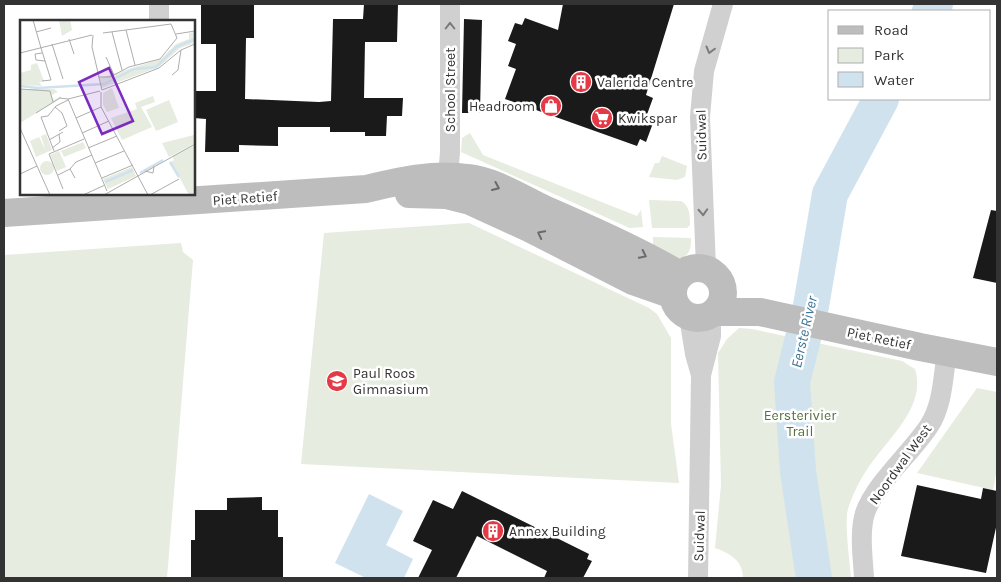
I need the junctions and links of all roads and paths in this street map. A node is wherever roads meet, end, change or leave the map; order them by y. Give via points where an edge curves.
1 (159, 4) edge
2 (450, 4) edge
3 (724, 4) edge
4 (159, 20) edge
5 (448, 186) junction
6 (157, 198) edge
7 (4, 213) edge
8 (706, 268) junction
9 (676, 285) junction
10 (710, 308) junction
11 (947, 352) junction
12 (997, 362) edge
13 (698, 578) edge
14 (864, 578) edge

1 - 4 street
5 -> 2 street, School Street
3 -> 8 street, Suidwal via 704,71 700,117
5 - 6 street, Piet Retief via 393,194 366,189
5 - 9 street, Piet Retief via 470,201 634,281
6 - 7 street, Piet Retief
8 - 9 street via 688,270
8 - 10 street via 721,280
9 - 10 street via 678,309
10 - 11 street, Piet Retief via 760,312
10 - 13 street, Suidwal via 711,336 701,375
11 - 12 street, Piet Retief
11 - 14 street, Noordwal West via 938,408 865,512 862,527

